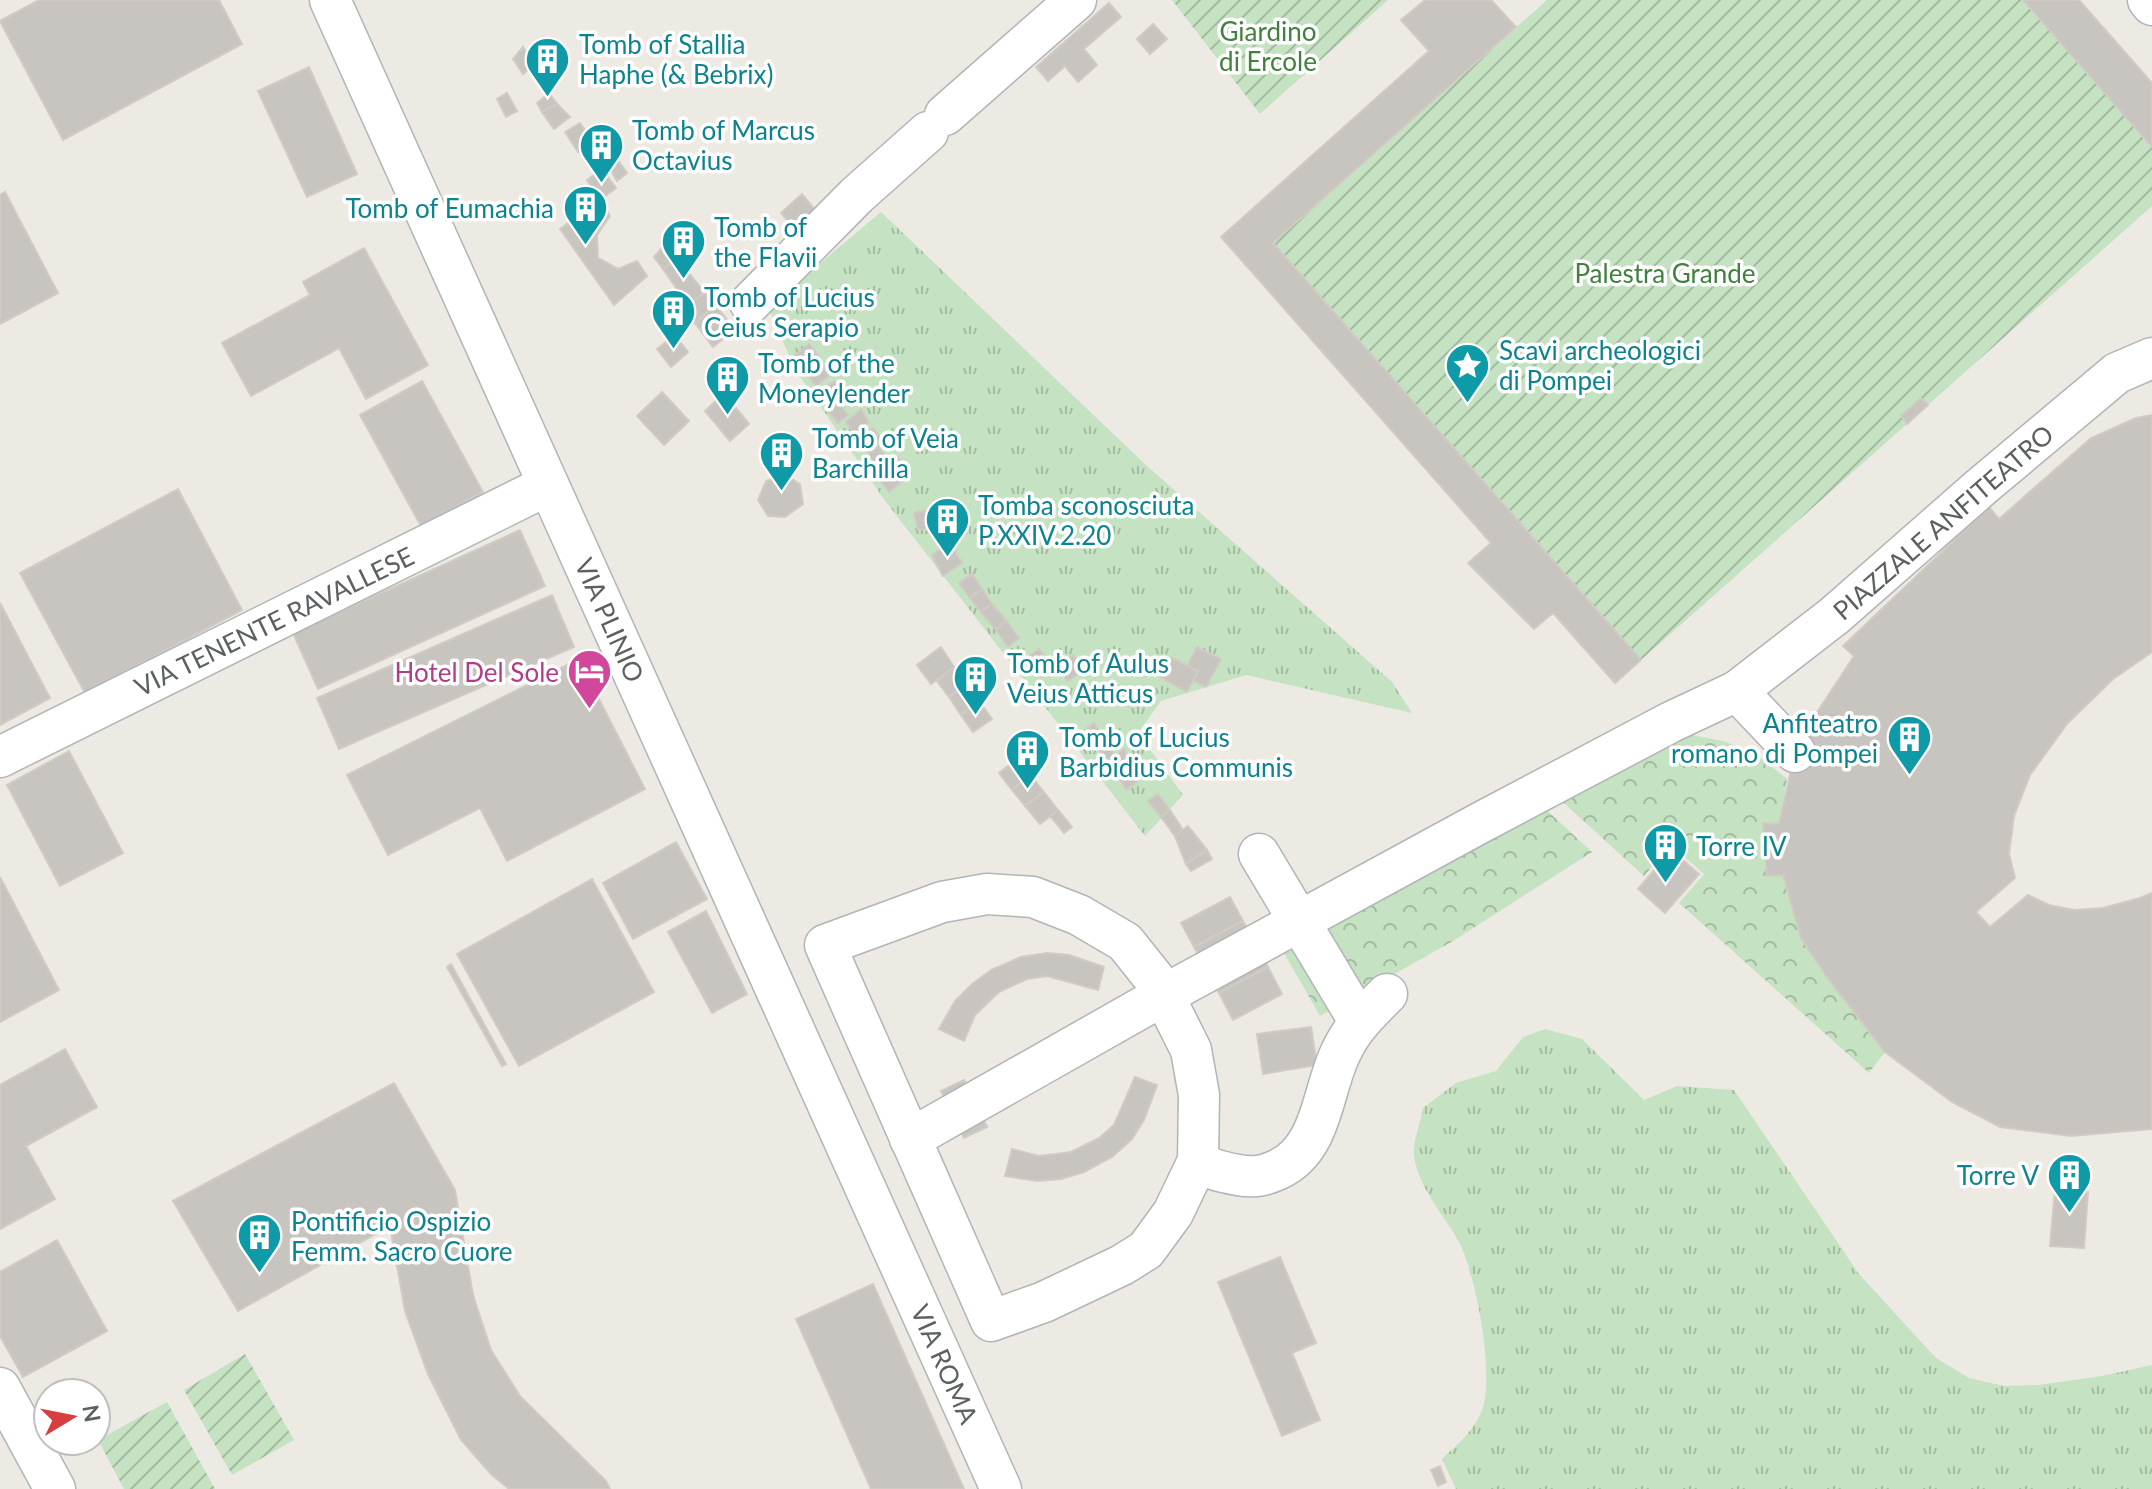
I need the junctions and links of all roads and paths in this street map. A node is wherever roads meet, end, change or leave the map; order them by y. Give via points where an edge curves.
1 (330, 0) edge
2 (1076, 0) edge
3 (2148, 0) edge
4 (2152, 5) edge
5 (750, 303) dead end
6 (2152, 358) edge
7 (548, 485) junction
8 (1737, 691) junction
9 (1795, 752) dead end
10 (0, 757) edge
11 (1259, 854) dead end
12 (1300, 921) junction
13 (1164, 995) junction
14 (910, 1139) junction
15 (1198, 1161) junction
16 (889, 1240) joint
17 (0, 1388) edge
18 (55, 1489) edge
19 (1001, 1489) edge

1 - 7 street, VIA PLINIO
2 - 5 street via 857,195
3 - 4 street
6 - 8 street, PIAZZALE ANFITEATRO via 2117,373 1834,616
7 - 10 street, VIA TENENTE RAVALLESE
7 - 16 street, VIA PLINIO
8 - 9 street
8 - 12 street, PIAZZALE ANFITEATRO
11 - 12 street
12 - 13 street, PIAZZALE ANFITEATRO
12 - 15 street via 1373,1008 1354,1026 1305,1148 1287,1165 1255,1178 1211,1170
13 - 14 street, PIAZZALE ANFITEATRO
13 - 14 street via 1125,942 1079,915 1033,897 987,894 942,902 825,945
13 - 15 street via 1191,1050 1199,1095
14 - 15 street via 991,1321 1044,1302 1146,1250 1173,1213
16 - 19 street, VIA ROMA
17 - 18 street

